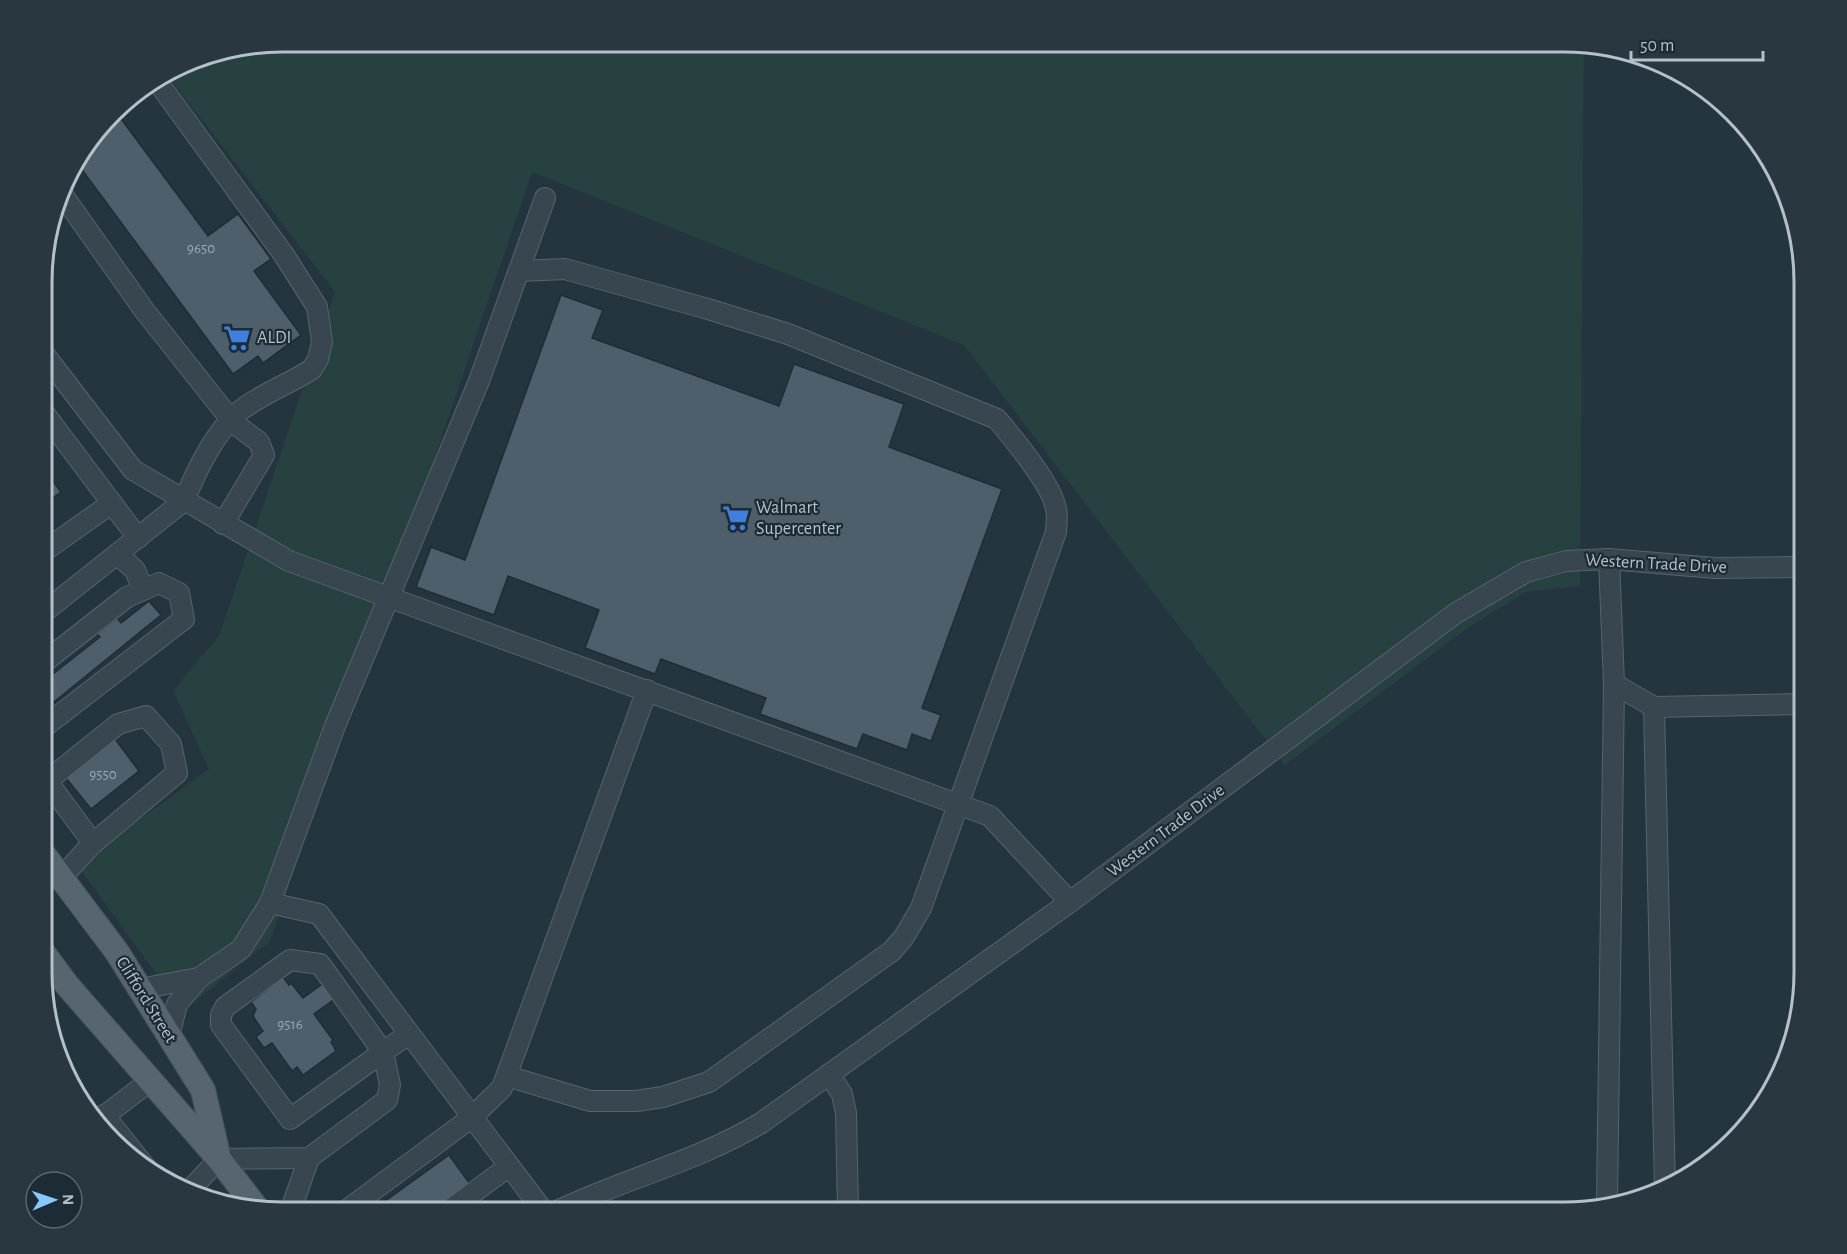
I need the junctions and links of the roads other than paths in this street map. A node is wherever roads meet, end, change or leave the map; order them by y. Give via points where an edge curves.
1 (162, 86) edge
2 (546, 198) dead end
3 (67, 202) edge
4 (519, 271) junction
5 (52, 364) edge
6 (231, 421) junction
7 (52, 424) edge
8 (184, 501) junction
9 (112, 503) junction
10 (223, 524) junction
11 (138, 538) junction
12 (52, 545) edge
13 (117, 554) junction
14 (1609, 558) junction
15 (1794, 567) edge
16 (143, 590) junction
17 (390, 596) junction
18 (52, 606) edge
19 (52, 656) edge
20 (1614, 684) junction
21 (647, 690) junction
22 (1794, 704) edge
23 (1654, 707) junction
24 (52, 721) edge
25 (52, 774) edge
26 (52, 788) edge
27 (958, 804) junction
28 (93, 843) junction
29 (52, 866) edge
30 (61, 878) junction
31 (1070, 902) junction
32 (270, 903) junction
33 (52, 965) edge
34 (199, 978) junction
35 (139, 989) junction
36 (409, 1034) junction
37 (169, 1036) junction
38 (384, 1052) junction
39 (829, 1074) junction
40 (507, 1076) junction
41 (150, 1081) junction
42 (104, 1116) edge
43 (471, 1118) junction
44 (309, 1158) junction
45 (219, 1159) junction
46 (508, 1167) junction
47 (1665, 1179) edge
48 (195, 1184) edge
49 (1607, 1198) edge
50 (250, 1200) edge
51 (294, 1202) edge
52 (358, 1202) edge
53 (461, 1202) edge
54 (536, 1202) edge
55 (575, 1202) edge
56 (848, 1202) edge

1 - 6 street via 317,307 322,342 312,369 245,408
2 - 4 street
3 - 6 street via 144,310
4 - 17 street via 479,381
4 - 27 street via 565,269 789,334 996,419 1016,442 1049,491 1056,507 1056,532
5 - 8 street via 134,470
6 - 8 street via 194,476
6 - 10 street via 260,442 264,454
7 - 9 street
8 - 10 street
8 - 11 street
9 - 11 street
9 - 12 street
10 - 17 street via 289,561
11 - 13 street
13 - 16 street via 135,570
13 - 18 street
14 - 15 street, Western Trade Drive via 1715,568
14 - 20 street
14 - 31 street, Western Trade Drive via 1566,561 1526,572 1456,613
16 - 19 street via 127,597
16 - 24 street via 159,583 179,593 184,620
17 - 21 street
17 - 32 street via 334,726
20 - 23 street
20 - 49 street
21 - 27 street
21 - 40 street
22 - 23 street
23 - 47 street
25 - 28 street via 118,724 146,716 171,744 177,773
26 - 28 street
27 - 31 street via 990,816
27 - 40 street via 921,908 892,951 709,1082 663,1097 590,1101
28 - 30 street
29 - 30 main road, Clifford Street
30 - 35 main road, Clifford Street via 117,952
31 - 39 street, Western Trade Drive
32 - 34 street via 240,949
32 - 36 street via 318,914
33 - 41 main road, Clifford Street
34 - 35 street
34 - 37 street via 177,1004
35 - 37 main road, Clifford Street
36 - 38 street
36 - 43 street
37 - 45 main road, Clifford Street via 203,1090
38 - 38 street via 320,964 290,960 225,1007 221,1016 220,1025 290,1119
38 - 44 street via 390,1085 387,1100
39 - 55 street, Western Trade Drive via 726,1143
39 - 56 street via 842,1094 846,1113
40 - 43 street via 502,1088
41 - 42 street
41 - 45 main road, Clifford Street
43 - 46 street
43 - 52 street
44 - 45 street
44 - 51 street
45 - 48 street
45 - 50 main road, Clifford Street
46 - 53 street
46 - 54 street

